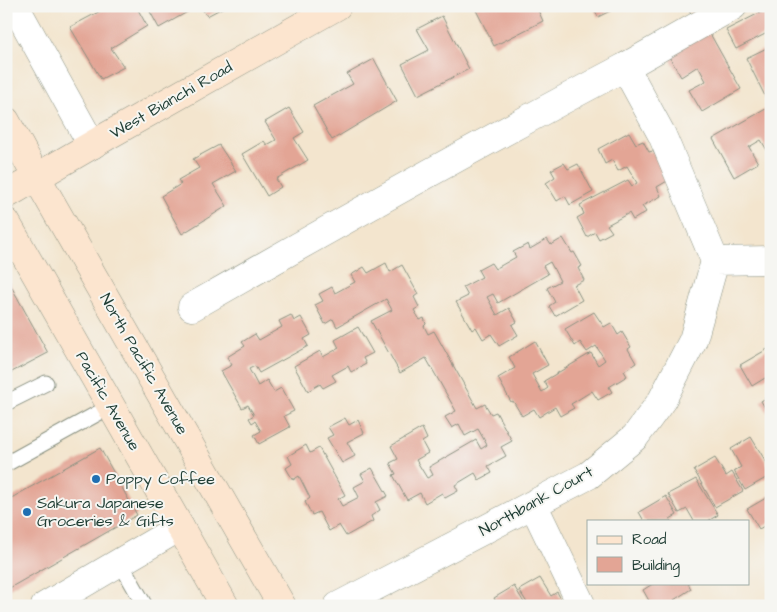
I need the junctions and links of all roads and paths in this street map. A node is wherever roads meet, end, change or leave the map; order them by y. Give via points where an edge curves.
1 (14, 6) edge
2 (337, 6) edge
3 (733, 6) edge
4 (625, 67) junction
5 (6, 121) edge
6 (92, 145) junction
7 (37, 178) junction
8 (6, 195) edge
9 (6, 222) edge
10 (771, 260) edge
11 (715, 261) junction
12 (192, 307) dead end
13 (46, 383) dead end
14 (6, 403) edge
15 (111, 406) junction
16 (6, 464) edge
17 (533, 504) junction
18 (180, 527) junction
19 (120, 562) junction
20 (45, 606) edge
21 (145, 606) edge
22 (225, 606) edge
23 (238, 606) edge
24 (282, 606) edge
25 (338, 606) edge
26 (582, 606) edge

1 - 6 street
2 - 6 main road, West Bianchi Road
3 - 4 street
4 - 11 street via 662,135
4 - 12 street
5 - 7 main road, North Pacific Avenue
6 - 7 main road, West Bianchi Road
7 - 8 main road, West Bianchi Road
7 - 24 main road, North Pacific Avenue
9 - 15 main road, Pacific Avenue
10 - 11 street
11 - 17 street, Northbank Court via 693,340 662,400 635,437 588,475
13 - 14 lane
15 - 16 lane
15 - 18 main road, Pacific Avenue
17 - 25 street, Northbank Court
17 - 26 street
18 - 19 street
18 - 22 main road, Pacific Avenue
18 - 23 main road
19 - 20 street
19 - 21 lane

